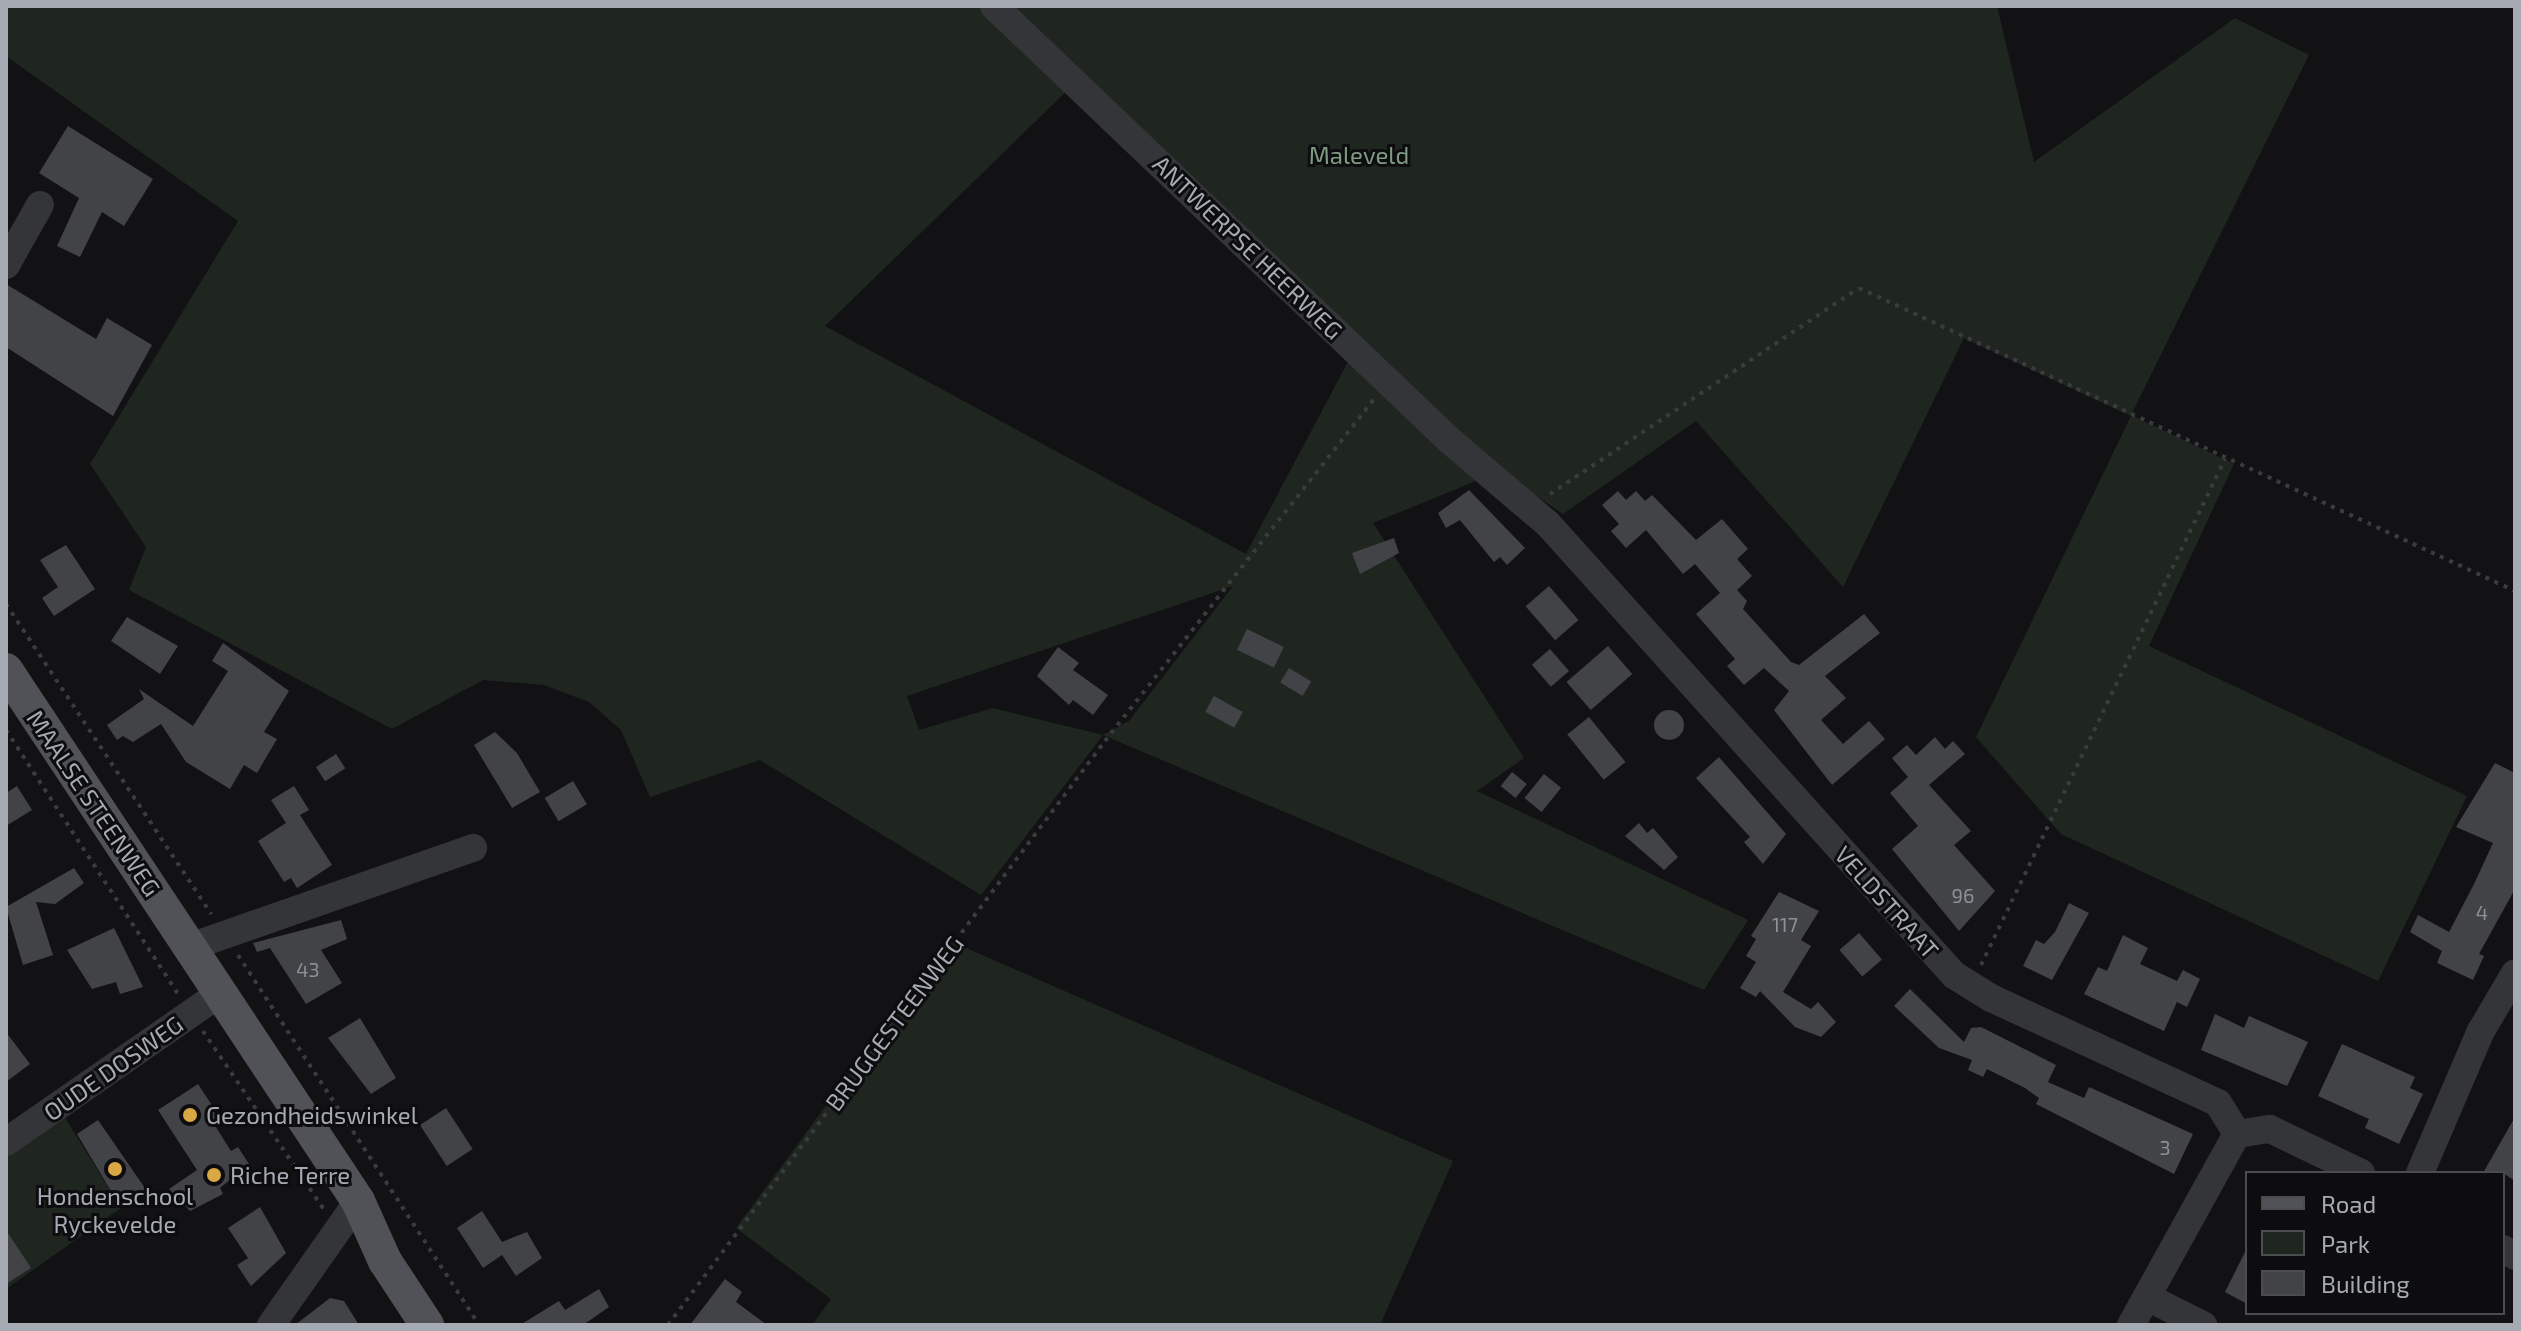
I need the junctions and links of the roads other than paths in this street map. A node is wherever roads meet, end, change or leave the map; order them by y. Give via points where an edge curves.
1 (994, 6) edge
2 (40, 205) dead end
3 (6, 265) edge
4 (1504, 487) joint
5 (6, 670) edge
6 (473, 848) dead end
7 (186, 941) junction
8 (2515, 973) edge
9 (220, 993) junction
10 (2237, 1134) junction
11 (6, 1142) edge
12 (2357, 1171) edge
13 (2421, 1171) edge
14 (358, 1201) junction
15 (2147, 1297) junction
16 (271, 1325) edge
17 (427, 1325) edge
18 (451, 1325) edge
19 (2131, 1325) edge
20 (2203, 1325) edge

1 - 4 street, ANTWERPSE HEERWEG
2 - 3 street
4 - 10 street, VELDSTRAAT via 1529,508 1928,949 1971,986 2218,1103
5 - 7 main road, MAALSE STEENWEG
6 - 7 street via 225,935
7 - 9 main road
8 - 13 street via 2481,1031
9 - 11 street, OUDE DOSWEG
9 - 14 main road
10 - 12 street via 2270,1129
10 - 15 street
14 - 16 street
14 - 17 main road via 385,1261
14 - 18 main road via 382,1220
15 - 19 street
15 - 20 street

